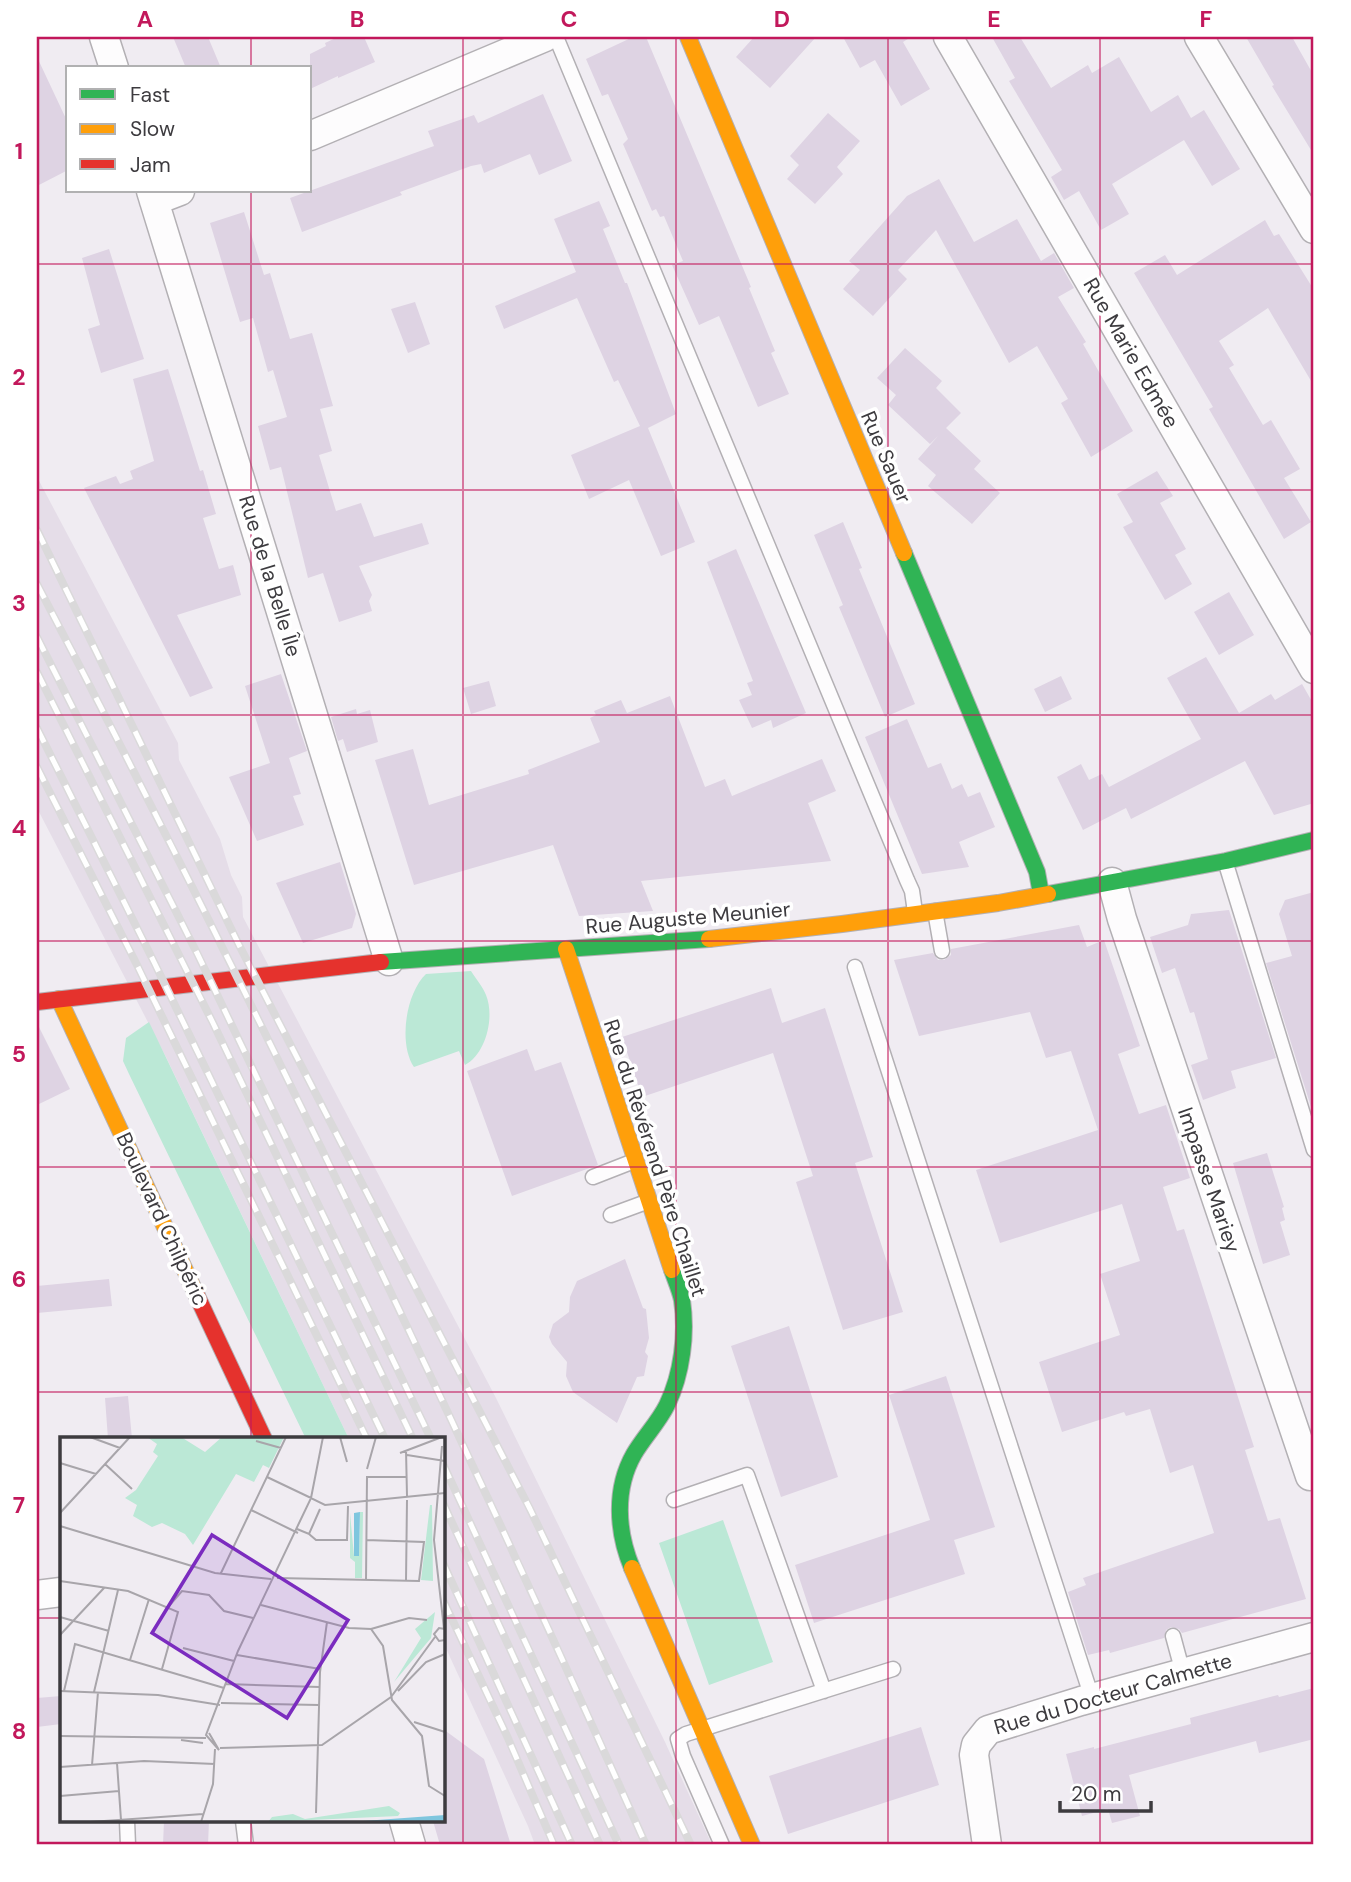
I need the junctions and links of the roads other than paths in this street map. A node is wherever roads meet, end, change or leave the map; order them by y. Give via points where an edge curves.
1 (104, 37) edge
2 (545, 37) edge
3 (556, 37) edge
4 (688, 37) edge
5 (948, 37) edge
6 (1199, 37) edge
7 (113, 66) edge
8 (312, 135) edge
9 (174, 192) edge
10 (152, 196) edge
11 (1314, 229) edge
12 (1314, 669) edge
13 (1314, 840) edge
14 (1226, 861) junction
15 (1112, 882) junction
16 (1041, 894) junction
17 (935, 911) junction
18 (915, 914) junction
19 (566, 949) junction
20 (942, 951) dead end
21 (389, 961) junction
22 (855, 967) dead end
23 (44, 985) dead end
24 (59, 999) junction
25 (37, 1002) edge
26 (1314, 1150) edge
27 (636, 1160) junction
28 (593, 1177) dead end
29 (650, 1200) junction
30 (611, 1215) dead end
31 (263, 1437) edge
32 (1310, 1476) dead end
33 (674, 1500) dead end
34 (60, 1592) edge
35 (37, 1595) edge
36 (1173, 1636) dead end
37 (1314, 1637) edge
38 (893, 1669) dead end
39 (1184, 1673) junction
40 (824, 1691) junction
41 (1092, 1698) junction
42 (701, 1730) junction
43 (127, 1822) edge
44 (243, 1822) edge
45 (404, 1822) edge
46 (128, 1845) edge
47 (246, 1845) edge
48 (411, 1845) edge
49 (722, 1845) edge
50 (752, 1845) edge
51 (988, 1845) edge

1 - 7 street
2 - 8 street
3 - 18 lane via 912,891
4 - 16 street, Rue Sauer via 1037,872
5 - 12 street, Rue Marie Edmée
6 - 11 street
9 - 10 street
10 - 21 street, Rue de la Belle Île
13 - 14 street, Rue Auguste Meunier
14 - 15 street, Rue Auguste Meunier
14 - 26 lane
15 - 16 street, Rue Auguste Meunier
15 - 32 street, Impasse Mariey
16 - 17 street, Rue Auguste Meunier
17 - 18 street, Rue Auguste Meunier
17 - 20 lane
18 - 19 street, Rue Auguste Meunier via 717,938
19 - 21 street, Rue Auguste Meunier
19 - 27 street, Rue du Révérend Père Chaillet
21 - 24 street, Rue Auguste Meunier
22 - 41 lane
23 - 24 street
24 - 25 street, Rue Auguste Meunier
24 - 31 street, Boulevard Chilpéric
27 - 28 lane
27 - 29 street, Rue du Révérend Père Chaillet
29 - 30 lane
29 - 42 street, Rue du Révérend Père Chaillet via 682,1299 684,1341 667,1405 629,1464 619,1510 623,1546
33 - 40 lane via 747,1475
34 - 35 street
36 - 39 lane
37 - 39 street, Rue du Docteur Calmette
38 - 40 lane
39 - 41 street, Rue du Docteur Calmette
40 - 42 lane
41 - 51 street, Rue du Docteur Calmette via 988,1730 980,1737 974,1767
42 - 49 lane via 678,1739
42 - 50 street, Rue du Révérend Père Chaillet
43 - 46 lane
44 - 47 lane
45 - 48 street

